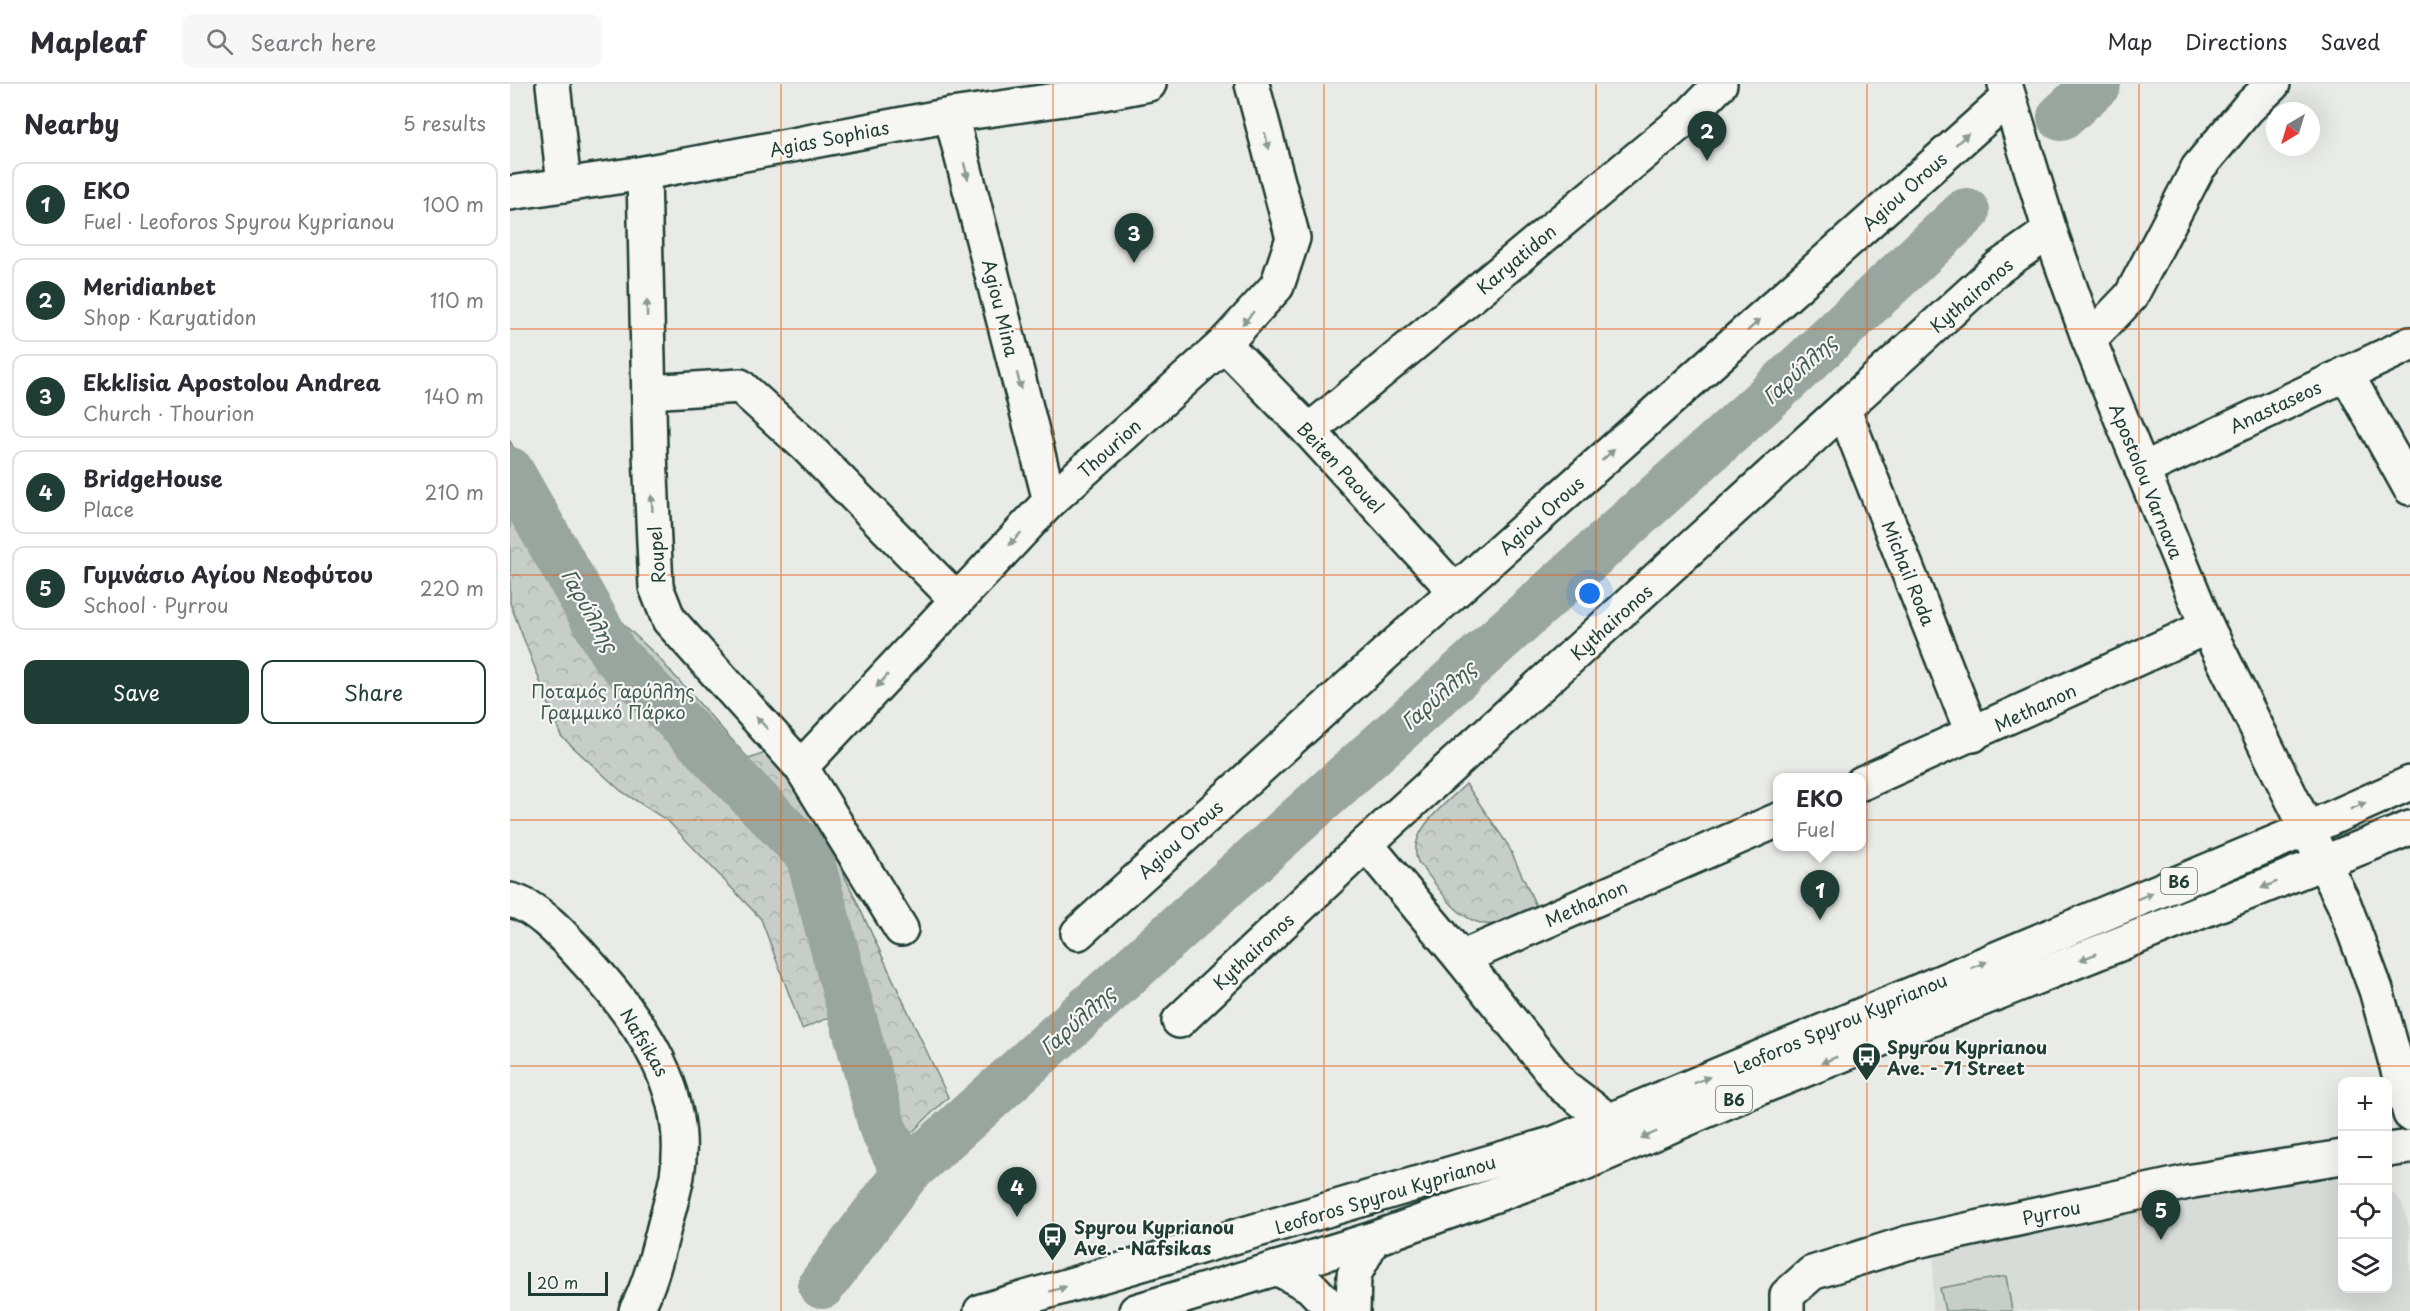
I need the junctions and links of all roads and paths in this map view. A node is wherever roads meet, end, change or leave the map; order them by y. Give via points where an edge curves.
1 (553, 84) edge
2 (1149, 84) edge
3 (1252, 84) edge
4 (1720, 84) edge
5 (2273, 84) edge
6 (1092, 90) edge
7 (2006, 92) edge
8 (951, 115) junction
9 (644, 173) junction
10 (564, 185) junction
11 (510, 193) edge
12 (2050, 231) junction
13 (2089, 340) junction
14 (1224, 344) junction
15 (2410, 344) edge
16 (2346, 373) junction
17 (649, 392) junction
18 (1844, 410) junction
19 (1309, 431) junction
20 (2142, 470) junction
21 (2410, 488) edge
22 (1050, 501) junction
23 (1455, 591) junction
24 (957, 600) junction
25 (2207, 627) junction
26 (1973, 735) junction
27 (801, 767) junction
28 (1866, 781) edge
29 (2410, 783) edge
30 (1773, 822) edge
31 (2410, 828) edge
32 (2307, 829) junction
33 (1365, 844) junction
34 (2324, 863) junction
35 (510, 900) edge
36 (901, 929) dead end
37 (1078, 933) dead end
38 (1461, 958) junction
39 (1179, 1021) dead end
40 (1563, 1086) junction
41 (2410, 1114) edge
42 (1608, 1120) junction
43 (1555, 1143) junction
44 (2410, 1147) edge
45 (2392, 1149) edge
46 (2338, 1158) edge
47 (1373, 1239) junction
48 (1277, 1268) junction
49 (641, 1307) edge
50 (981, 1311) edge
51 (1136, 1311) edge
52 (1334, 1311) edge
53 (1353, 1311) edge
54 (1787, 1311) edge

1 - 10 street
2 - 6 street, Agias Sophias
3 -> 14 street, Thourion via 1293,238 1277,286
4 - 19 street, Karyatidon via 1692,113
5 - 13 street via 2198,168 2131,296
6 - 8 street, Agias Sophias
7 - 12 street, Apostolou Varnava
23 -> 7 street, Agiou Orous
8 - 9 street, Agias Sophias
8 -> 22 street, Agiou Mina
9 - 10 street, Agias Sophias
17 -> 9 street, Roupel
10 - 11 street, Agias Sophias
12 - 13 street, Apostolou Varnava
12 - 18 street, Kythaironos via 1999,267
13 - 20 street, Apostolou Varnava
14 - 19 street, Beiten Paouel
14 - 22 street, Thourion
15 - 16 street, Anastaseos
16 - 20 street, Anastaseos
16 - 21 street
17 - 24 street via 740,386 806,446
27 -> 17 street, Roupel via 669,620 657,587
18 - 26 street, Michail Roda
18 - 33 street, Kythaironos
19 - 23 street, Beiten Paouel
20 - 25 street, Apostolou Varnava
22 -> 24 street, Thourion
23 - 37 street, Agiou Orous
24 -> 27 street, Thourion
25 - 26 street, Methanon
25 - 32 street, Apostolou Varnava
26 - 28 street, Methanon
27 - 36 street, Roupel
32 -> 29 street, Leoforos Spyrou Kyprianou / B6
30 - 38 street, Methanon
31 - 34 street, Leoforos Spyrou Kyprianou / B6
32 - 34 street, Apostolou Varnava
42 -> 32 street, Leoforos Spyrou Kyprianou / B6
33 - 38 street
33 - 39 street, Kythaironos
34 - 41 street, Apostolou Varnava via 2376,990
34 -> 47 street, Leoforos Spyrou Kyprianou / B6 via 1764,1086 1582,1164
35 - 49 street, Nafsikas via 520,902 561,934 600,976 654,1051 669,1083 679,1133 677,1175
38 - 40 street
40 - 42 street
40 - 43 street via 1565,1117
42 - 43 street, Leoforos Spyrou Kyprianou / B6
50 -> 43 street, Leoforos Spyrou Kyprianou / B6
44 - 45 street
46 - 54 street, Pyrrou via 2193,1180 1907,1243 1812,1274 1787,1295
47 - 48 street, Leoforos Spyrou Kyprianou / B6
47 - 53 street via 1354,1275
48 - 51 street, Leoforos Spyrou Kyprianou / B6
48 - 52 street via 1310,1286

